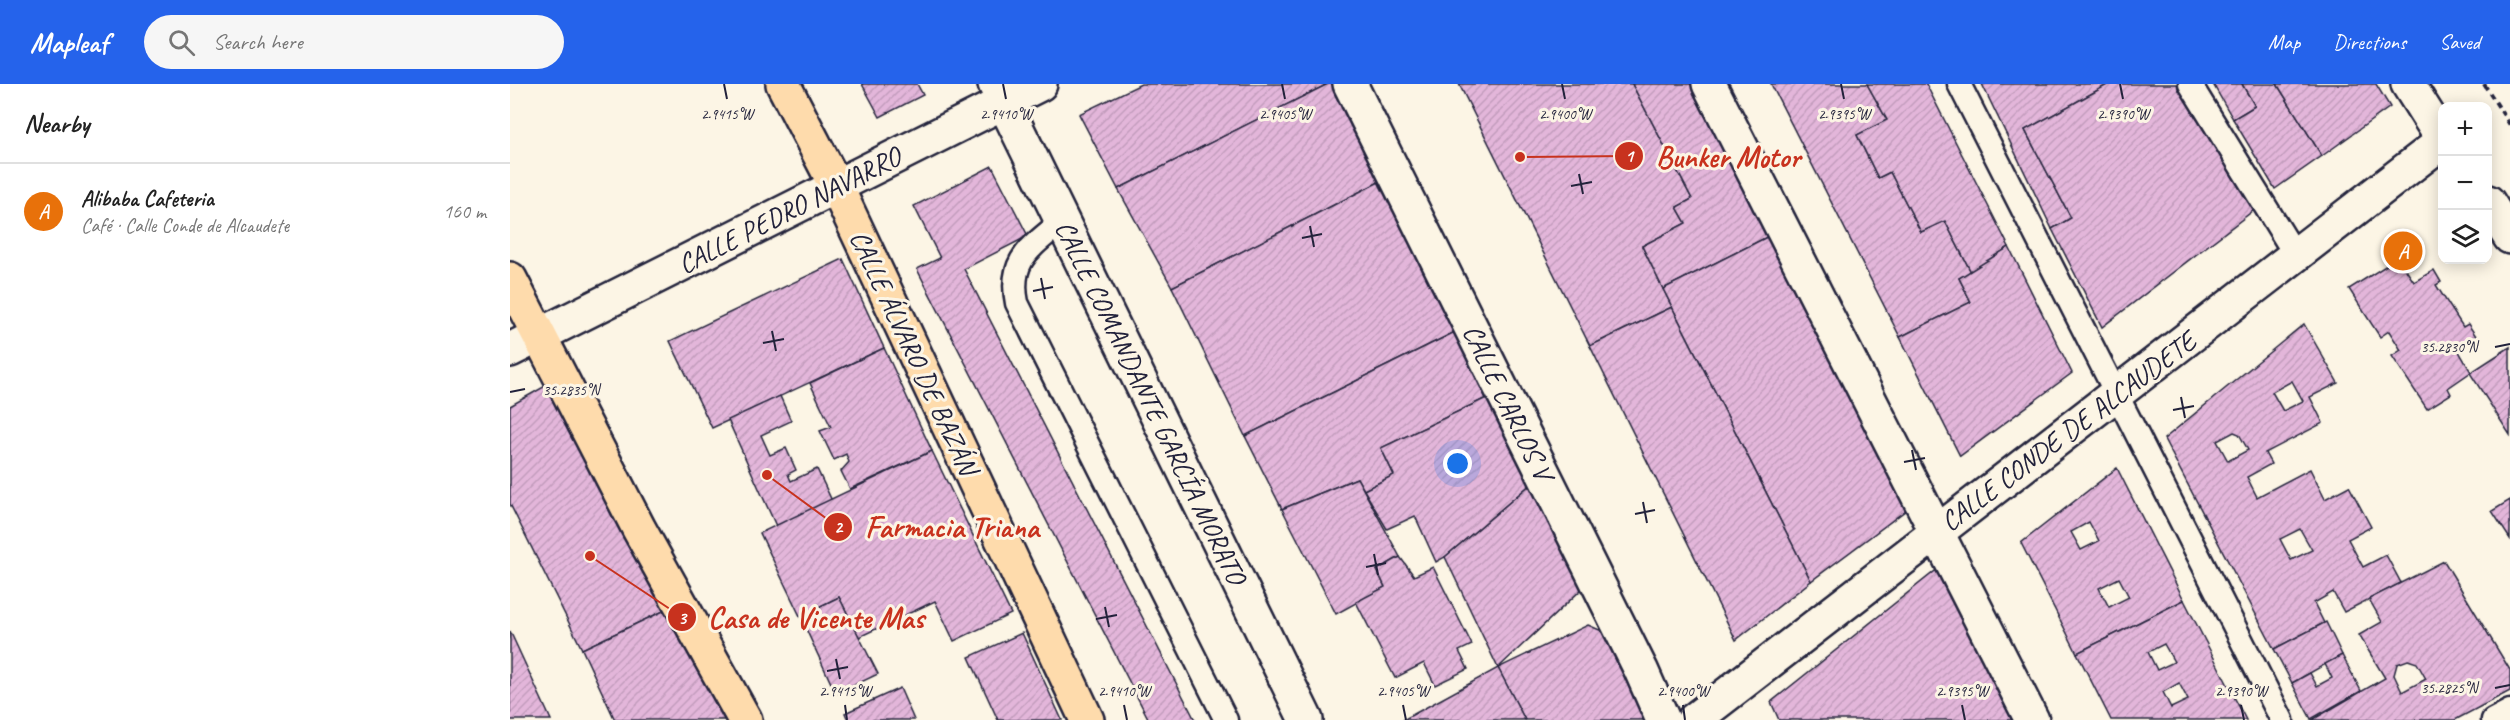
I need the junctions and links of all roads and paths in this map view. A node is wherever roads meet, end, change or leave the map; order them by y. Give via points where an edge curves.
1 (783, 84) edge
2 (1040, 84) edge
3 (1350, 84) edge
4 (1709, 84) edge
5 (1959, 84) edge
6 (2190, 84) edge
7 (2408, 84) edge
8 (2484, 84) edge
9 (1000, 93) edge
10 (2510, 125) edge
11 (2438, 133) edge
12 (2438, 144) edge
13 (836, 186) junction
14 (2492, 210) edge
15 (1062, 221) junction
16 (2510, 237) edge
17 (2296, 256) junction
18 (510, 279) edge
19 (539, 335) junction
20 (510, 350) edge
21 (2116, 395) junction
22 (1937, 532) junction
23 (2510, 711) edge
24 (745, 720) edge
25 (1087, 720) edge
26 (1226, 720) edge
27 (1306, 720) edge
28 (1663, 720) edge
29 (1694, 720) edge
30 (2032, 720) edge
31 (2282, 720) edge
32 (2493, 720) edge

1 - 13 main road, CALLE ÁLVARO DE BAZÁN
2 - 9 street, CALLE PEDRO NAVARRO
3 - 28 street, CALLE CARLOS V
4 - 22 street
5 - 21 lane
6 - 17 lane
7 - 11 street
8 - 10 path
9 - 13 street, CALLE PEDRO NAVARRO
9 - 15 street, CALLE COMANDANTE GARCÍA MORATO
12 - 17 street, CALLE CONDE DE ALCAUDETE
13 - 19 street, CALLE PEDRO NAVARRO
13 - 25 main road, CALLE ÁLVARO DE BAZÁN
14 - 16 street
15 - 26 lane via 1023,255 1013,284 1017,303
15 - 27 street, CALLE COMANDANTE GARCÍA MORATO
17 - 21 street, CALLE CONDE DE ALCAUDETE
18 - 19 main road
19 - 20 street, CALLE PEDRO NAVARRO
19 - 24 main road via 639,529
21 - 22 street, CALLE CONDE DE ALCAUDETE
21 - 31 lane
22 - 29 street, CALLE CONDE DE ALCAUDETE
22 - 30 street
23 - 32 lane

